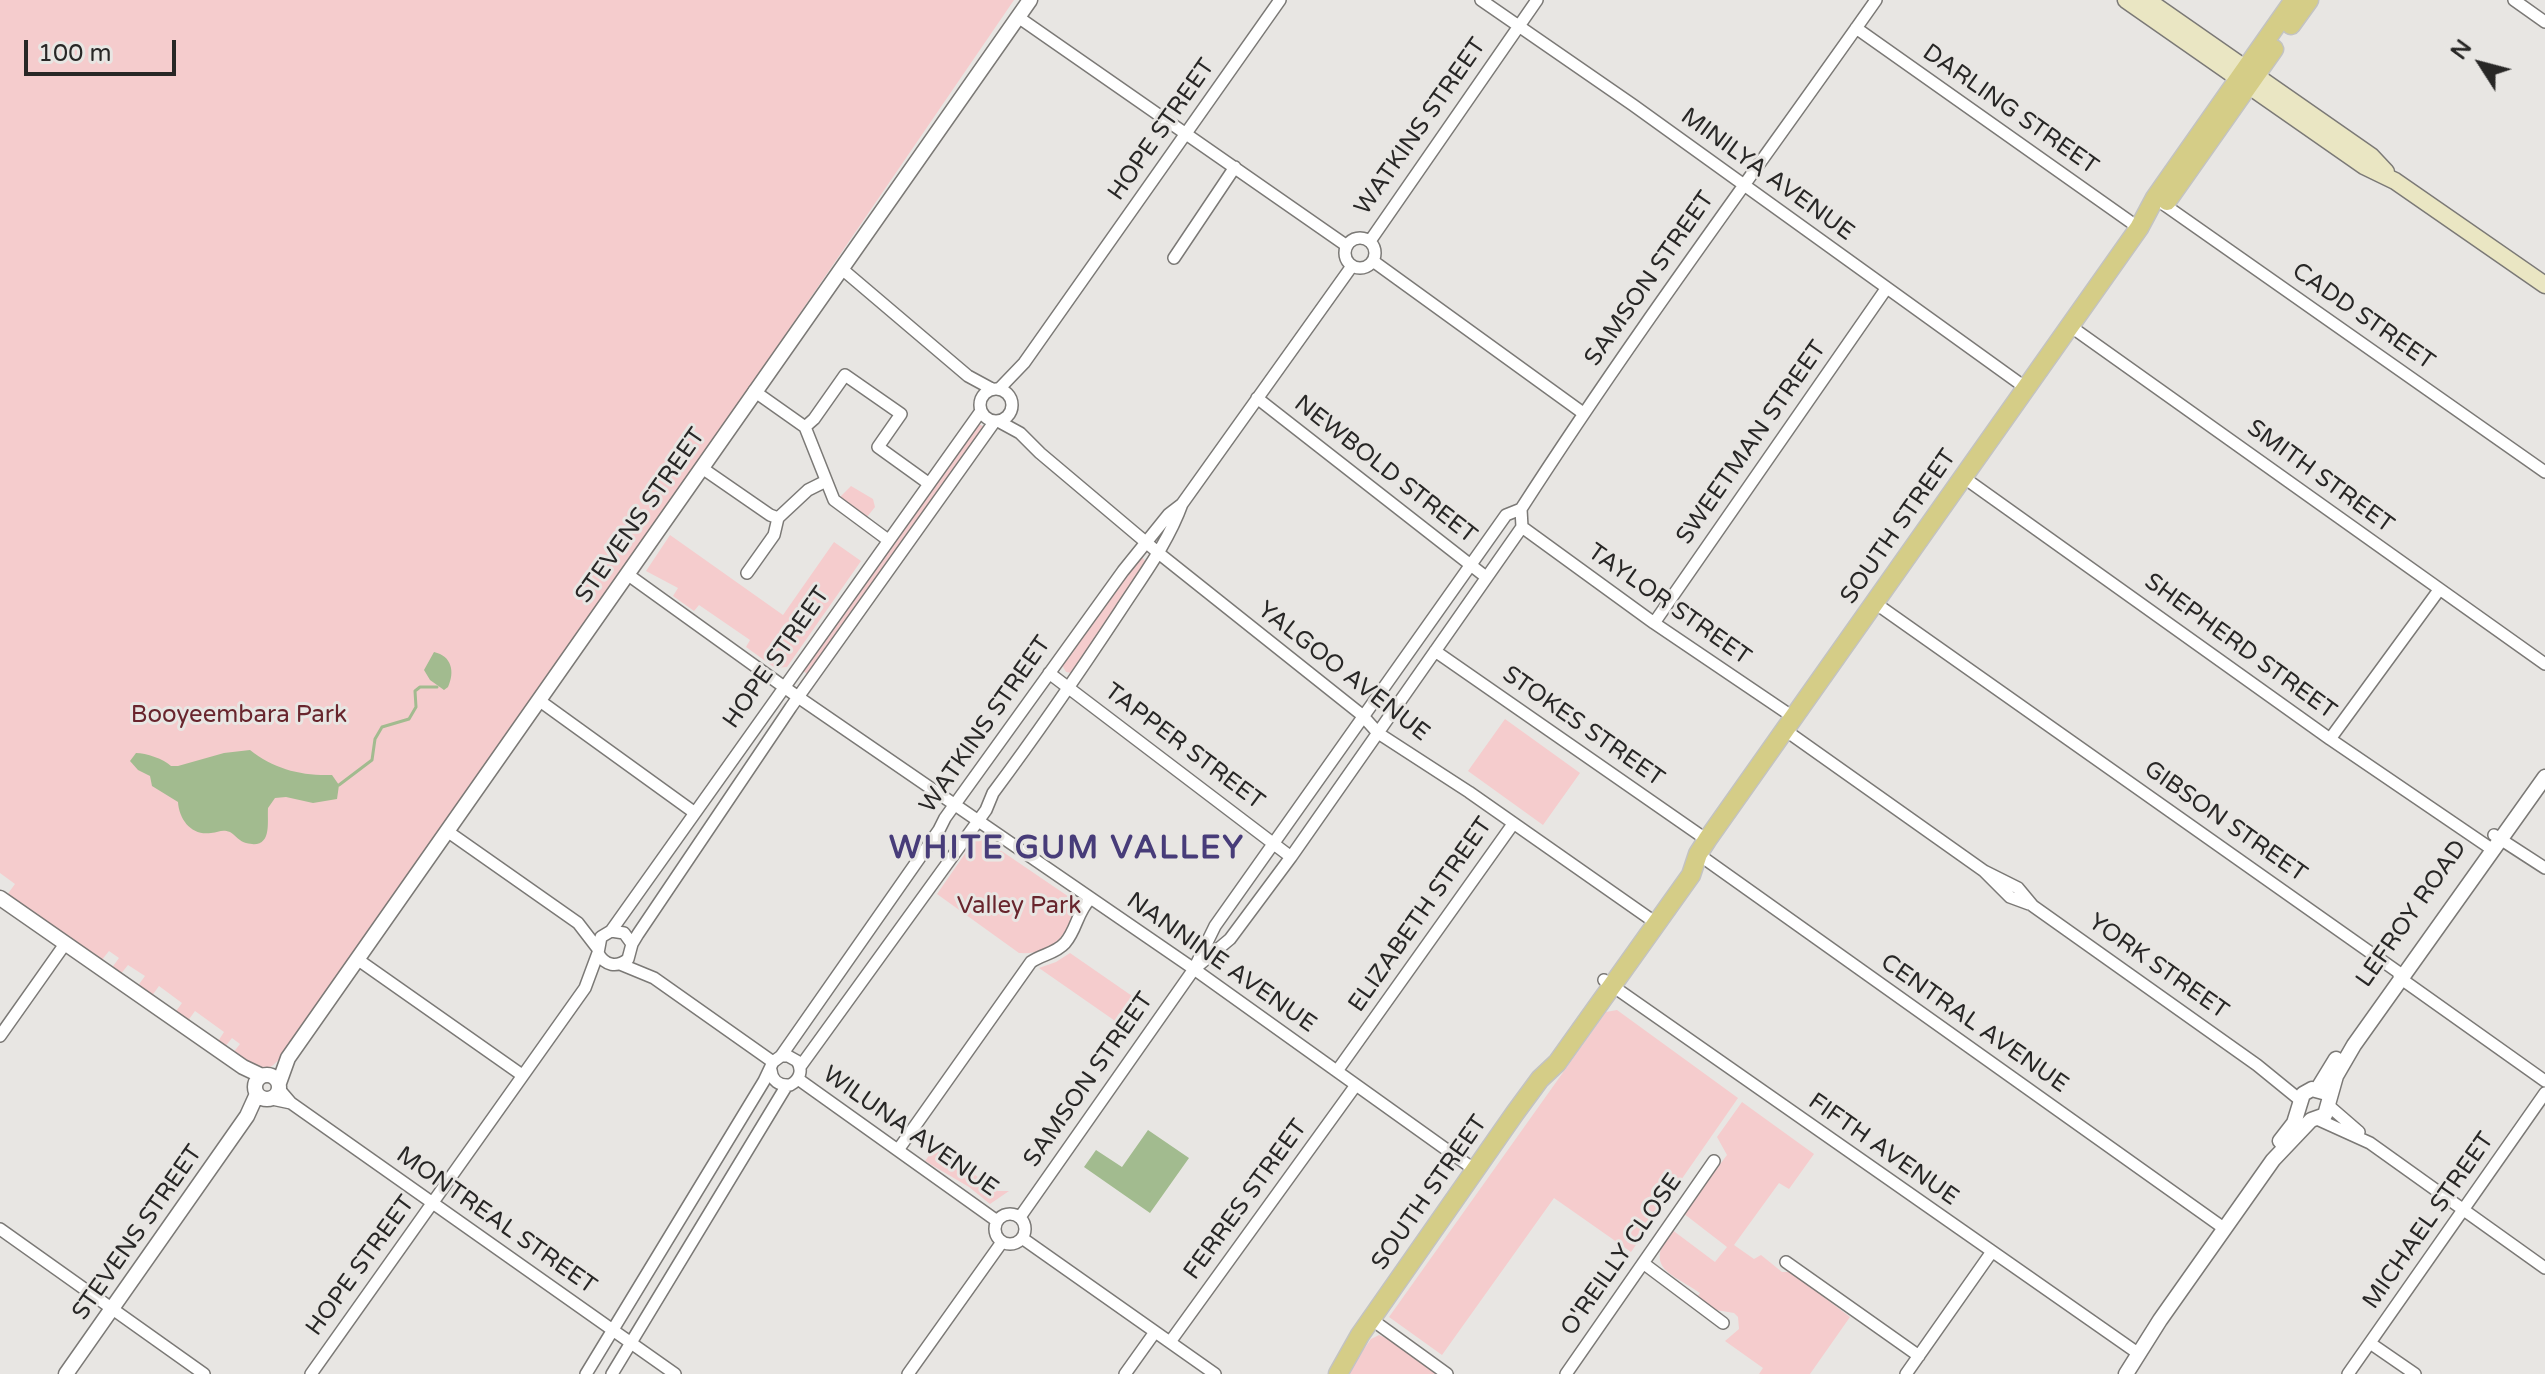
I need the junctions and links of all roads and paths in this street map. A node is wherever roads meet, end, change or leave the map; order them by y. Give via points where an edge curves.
1 (1030, 0) edge
2 (1280, 0) edge
3 (1481, 0) edge
4 (1537, 0) edge
5 (1876, 0) edge
6 (2126, 0) edge
7 (2147, 0) edge
8 (2294, 0) edge
9 (2309, 0) edge
10 (2514, 0) edge
11 (1018, 17) junction
12 (2545, 22) edge
13 (1518, 26) junction
14 (1856, 28) junction
15 (2248, 77) junction
16 (1187, 133) junction
17 (1235, 167) junction
18 (1742, 185) junction
19 (2159, 201) junction
20 (2139, 228) junction
21 (1370, 241) junction
22 (1347, 246) junction
23 (1174, 258) dead end
24 (1373, 261) junction
25 (1352, 266) junction
26 (842, 269) junction
27 (2545, 285) edge
28 (1886, 289) junction
29 (2070, 326) junction
30 (1024, 363) junction
31 (2026, 388) junction
32 (754, 391) junction
33 (991, 392) junction
34 (1010, 397) junction
35 (1257, 398) junction
36 (981, 411) junction
37 (1011, 412) junction
38 (1583, 413) junction
39 (996, 421) junction
40 (805, 427) junction
41 (1020, 433) junction
42 (702, 468) junction
43 (2545, 472) edge
44 (1963, 477) junction
45 (826, 481) junction
46 (928, 483) junction
47 (1182, 504) junction
48 (1521, 509) junction
49 (778, 518) junction
50 (1522, 527) junction
51 (888, 540) junction
52 (1146, 541) junction
53 (1158, 552) junction
54 (1471, 565) junction
55 (747, 573) dead end
56 (627, 574) junction
57 (1486, 577) junction
58 (2439, 590) junction
59 (1875, 603) junction
60 (1654, 623) junction
61 (1435, 651) junction
62 (2545, 664) edge
63 (1049, 673) junction
64 (783, 687) junction
65 (1070, 687) junction
66 (798, 697) junction
67 (540, 701) junction
68 (1362, 715) junction
69 (1789, 724) junction
70 (1378, 733) junction
71 (2330, 739) junction
72 (2545, 764) edge
73 (2545, 777) edge
74 (955, 805) junction
75 (695, 813) junction
76 (977, 821) junction
77 (1513, 824) junction
78 (447, 831) junction
79 (2494, 842) junction
80 (1274, 844) junction
81 (1702, 847) junction
82 (1291, 857) junction
83 (2545, 868) edge
84 (0, 898) edge
85 (1090, 899) junction
86 (1652, 920) junction
87 (578, 923) junction
88 (609, 932) junction
89 (65, 944) junction
90 (632, 947) junction
91 (598, 951) junction
92 (357, 959) junction
93 (616, 964) junction
94 (1194, 969) junction
95 (2399, 975) junction
96 (654, 978) junction
97 (1608, 983) junction
98 (585, 988) junction
99 (0, 1036) edge
100 (775, 1063) junction
101 (1337, 1071) junction
102 (522, 1075) junction
103 (795, 1077) junction
104 (2545, 1081) edge
105 (1356, 1085) junction
106 (267, 1088) junction
107 (2545, 1093) edge
108 (2314, 1104) junction
109 (2370, 1143) junction
110 (898, 1150) junction
111 (1714, 1161) dead end
112 (1475, 1170) junction
113 (433, 1204) junction
114 (2464, 1210) junction
115 (1020, 1217) junction
116 (997, 1221) junction
117 (2222, 1227) junction
118 (0, 1229) edge
119 (1022, 1238) junction
120 (1002, 1242) junction
121 (1991, 1253) junction
122 (1786, 1262) dead end
123 (1643, 1263) junction
124 (2545, 1268) edge
125 (112, 1309) junction
126 (1371, 1319) junction
127 (1723, 1323) dead end
128 (612, 1329) junction
129 (1155, 1332) junction
130 (1360, 1335) junction
131 (1170, 1342) junction
132 (631, 1343) junction
133 (2370, 1343) junction
134 (2136, 1353) junction
135 (1919, 1356) junction
136 (66, 1374) edge
137 (204, 1374) edge
138 (311, 1374) edge
139 (586, 1374) edge
140 (612, 1374) edge
141 (675, 1374) edge
142 (908, 1374) edge
143 (1125, 1374) edge
144 (1215, 1374) edge
145 (1326, 1374) edge
146 (1338, 1374) edge
147 (1447, 1374) edge
148 (1566, 1374) edge
149 (1906, 1374) edge
150 (2116, 1374) edge
151 (2126, 1374) edge
152 (2348, 1374) edge
153 (2415, 1374) edge

1 - 11 street, STEVENS STREET
2 - 16 street, HOPE STREET
3 - 13 street, MINILYA AVENUE
4 - 13 street, WATKINS STREET
5 - 14 street, SAMSON STREET
6 - 15 main road
7 - 15 main road
8 - 15 main road, SOUTH STREET
9 - 15 main road, SOUTH STREET
10 - 12 street
11 - 16 street
11 - 26 street, STEVENS STREET
13 - 18 street, MINILYA AVENUE
13 - 21 street, WATKINS STREET
14 - 18 street, SAMSON STREET
14 - 20 street, DARLING STREET
15 - 19 main road, SOUTH STREET
15 - 27 main road via 2371,156 2395,181
16 - 17 street
16 - 30 street, HOPE STREET
17 - 22 street
17 - 23 street
18 - 28 street, MINILYA AVENUE
18 - 38 street, SAMSON STREET
19 - 20 main road, SOUTH STREET
19 - 43 street, CADD STREET
20 - 29 main road, SOUTH STREET
21 - 22 street, WATKINS STREET via 1355,239
21 - 24 street, WATKINS STREET
22 - 25 street, WATKINS STREET via 1346,259
24 - 25 street via 1361,269
24 - 38 street
25 - 35 street, WATKINS STREET
26 - 32 street, STEVENS STREET
26 - 33 street
28 - 31 street, MINILYA AVENUE
28 - 60 street, SWEETMAN STREET
29 - 31 main road, SOUTH STREET
29 - 58 street, SMITH STREET
30 - 33 street, HOPE STREET
30 - 34 street, HOPE STREET
31 - 44 main road, SOUTH STREET
32 - 40 street
32 - 42 street, STEVENS STREET
33 - 34 street
33 - 36 street
34 - 37 street
35 - 47 street, WATKINS STREET
35 - 54 street, NEWBOLD STREET
36 - 39 street
36 - 46 street, HOPE STREET
37 - 39 street
37 - 41 street, YALGOO AVENUE
38 - 48 street, SAMSON STREET
39 - 41 street, YALGOO AVENUE
39 - 66 street, HOPE STREET
40 - 45 street
40 - 46 street via 845,375 901,414 878,447
41 - 52 street, YALGOO AVENUE
42 - 49 street
42 - 56 street, STEVENS STREET
44 - 59 main road, SOUTH STREET
44 - 71 street, SHEPHERD STREET
45 - 49 street
45 - 51 street via 841,507
46 - 51 street, HOPE STREET
47 - 52 street, WATKINS STREET
47 - 53 street, WATKINS STREET
48 - 50 street
48 - 54 street, SAMSON STREET via 1506,515
49 - 55 street via 774,535
50 - 57 street, SAMSON STREET
50 - 60 street, TAYLOR STREET
51 - 64 street, HOPE STREET
52 - 53 street, YALGOO AVENUE
52 - 63 street, WATKINS STREET
53 - 65 street, WATKINS STREET
53 - 68 street, YALGOO AVENUE
54 - 57 street, NEWBOLD STREET
54 - 68 street, SAMSON STREET
56 - 64 street, NANNINE AVENUE
56 - 67 street, STEVENS STREET
57 - 61 street, SAMSON STREET
58 - 62 street, SMITH STREET
58 - 71 street
59 - 69 main road, SOUTH STREET
59 - 95 street, GIBSON STREET
60 - 69 street, TAYLOR STREET
61 - 70 street, SAMSON STREET
61 - 81 street, STOKES STREET
63 - 65 street, TAPPER STREET
63 - 74 street, WATKINS STREET
64 - 66 street, NANNINE AVENUE
64 - 75 street, HOPE STREET
65 - 76 street, WATKINS STREET
65 - 80 street, TAPPER STREET
66 - 74 street, NANNINE AVENUE
66 - 90 street, HOPE STREET
67 - 75 street
67 - 78 street, STEVENS STREET
68 - 70 street, YALGOO AVENUE
68 - 80 street, SAMSON STREET
69 - 81 main road, SOUTH STREET
69 - 108 street, YORK STREET via 1984,871 2018,888 2033,906
70 - 77 street, YALGOO AVENUE
70 - 82 street, SAMSON STREET
71 - 79 street, SHEPHERD STREET
72 - 79 street, LEFROY ROAD
73 - 79 street, LEFROY ROAD
74 - 76 street, NANNINE AVENUE
74 - 100 street, WATKINS STREET
75 - 88 street, HOPE STREET
76 - 85 street, NANNINE AVENUE
76 - 103 street, WATKINS STREET
77 - 86 street, YALGOO AVENUE
77 - 101 street, ELIZABETH STREET
78 - 87 street
78 - 92 street, STEVENS STREET
79 - 83 street, SHEPHERD STREET
79 - 95 street, LEFROY ROAD
80 - 82 street, TAPPER STREET
80 - 94 street, SAMSON STREET via 1215,926
81 - 86 main road, SOUTH STREET via 1691,875
81 - 117 street, CENTRAL AVENUE
82 - 94 street, SAMSON STREET via 1230,939
84 - 89 street, MONTREAL STREET
85 - 94 street, NANNINE AVENUE
85 - 110 street via 1064,945 1031,962
86 - 97 main road, SOUTH STREET
87 - 88 street
87 - 91 street
88 - 90 street via 624,933
88 - 91 street via 598,942
89 - 99 street
89 - 106 street, MONTREAL STREET
90 - 93 street via 628,959
90 - 96 street
91 - 93 street via 603,961
91 - 98 street, HOPE STREET
92 - 102 street
92 - 106 street, STEVENS STREET
93 - 96 street
93 - 98 street, HOPE STREET
94 - 101 street, NANNINE AVENUE
94 - 115 street, SAMSON STREET
95 - 104 street, GIBSON STREET
95 - 108 street, LEFROY ROAD
96 - 100 street
97 - 112 main road, SOUTH STREET via 1557,1063
97 - 121 street, FIFTH AVENUE
98 - 102 street, HOPE STREET
100 - 103 street via 794,1059
100 - 103 street via 775,1081
100 - 128 street, WATKINS STREET
101 - 105 street, NANNINE AVENUE
102 - 113 street, HOPE STREET
103 - 110 street, WILUNA AVENUE
103 - 132 street, WATKINS STREET
105 - 112 street, NANNINE AVENUE
105 - 131 street, FERRES STREET
106 - 113 street, MONTREAL STREET
106 - 125 street, STEVENS STREET
107 - 114 street, MICHAEL STREET
108 - 109 street, YORK STREET
108 - 109 street, YORK STREET
108 - 117 street, LEFROY ROAD via 2294,1123
109 - 114 street, YORK STREET
110 - 116 street, WILUNA AVENUE
111 - 123 street, O'REILLY CLOSE
112 - 126 main road, SOUTH STREET
113 - 128 street, MONTREAL STREET
113 - 138 street, HOPE STREET
114 - 124 street, YORK STREET
114 - 133 street, MICHAEL STREET
115 - 116 street via 1008,1214
115 - 119 street
116 - 120 street via 995,1233
117 - 134 street, LEFROY ROAD
118 - 125 street
119 - 120 street via 1013,1244
119 - 129 street
120 - 142 street
121 - 134 street, FIFTH AVENUE
121 - 135 street
122 - 135 street
123 - 127 street
123 - 148 street, O'REILLY CLOSE
125 - 136 street, STEVENS STREET
125 - 137 street
126 - 130 main road, SOUTH STREET
126 - 147 street
128 - 132 street, MONTREAL STREET
128 - 139 street, WATKINS STREET
129 - 131 street
129 - 143 street
130 - 145 main road, SOUTH STREET
130 - 146 main road, SOUTH STREET
131 - 144 street
132 - 140 street, WATKINS STREET
132 - 141 street, MONTREAL STREET
133 - 152 street, MICHAEL STREET
133 - 153 street
134 - 150 street, LEFROY ROAD
134 - 151 street, LEFROY ROAD
135 - 149 street

